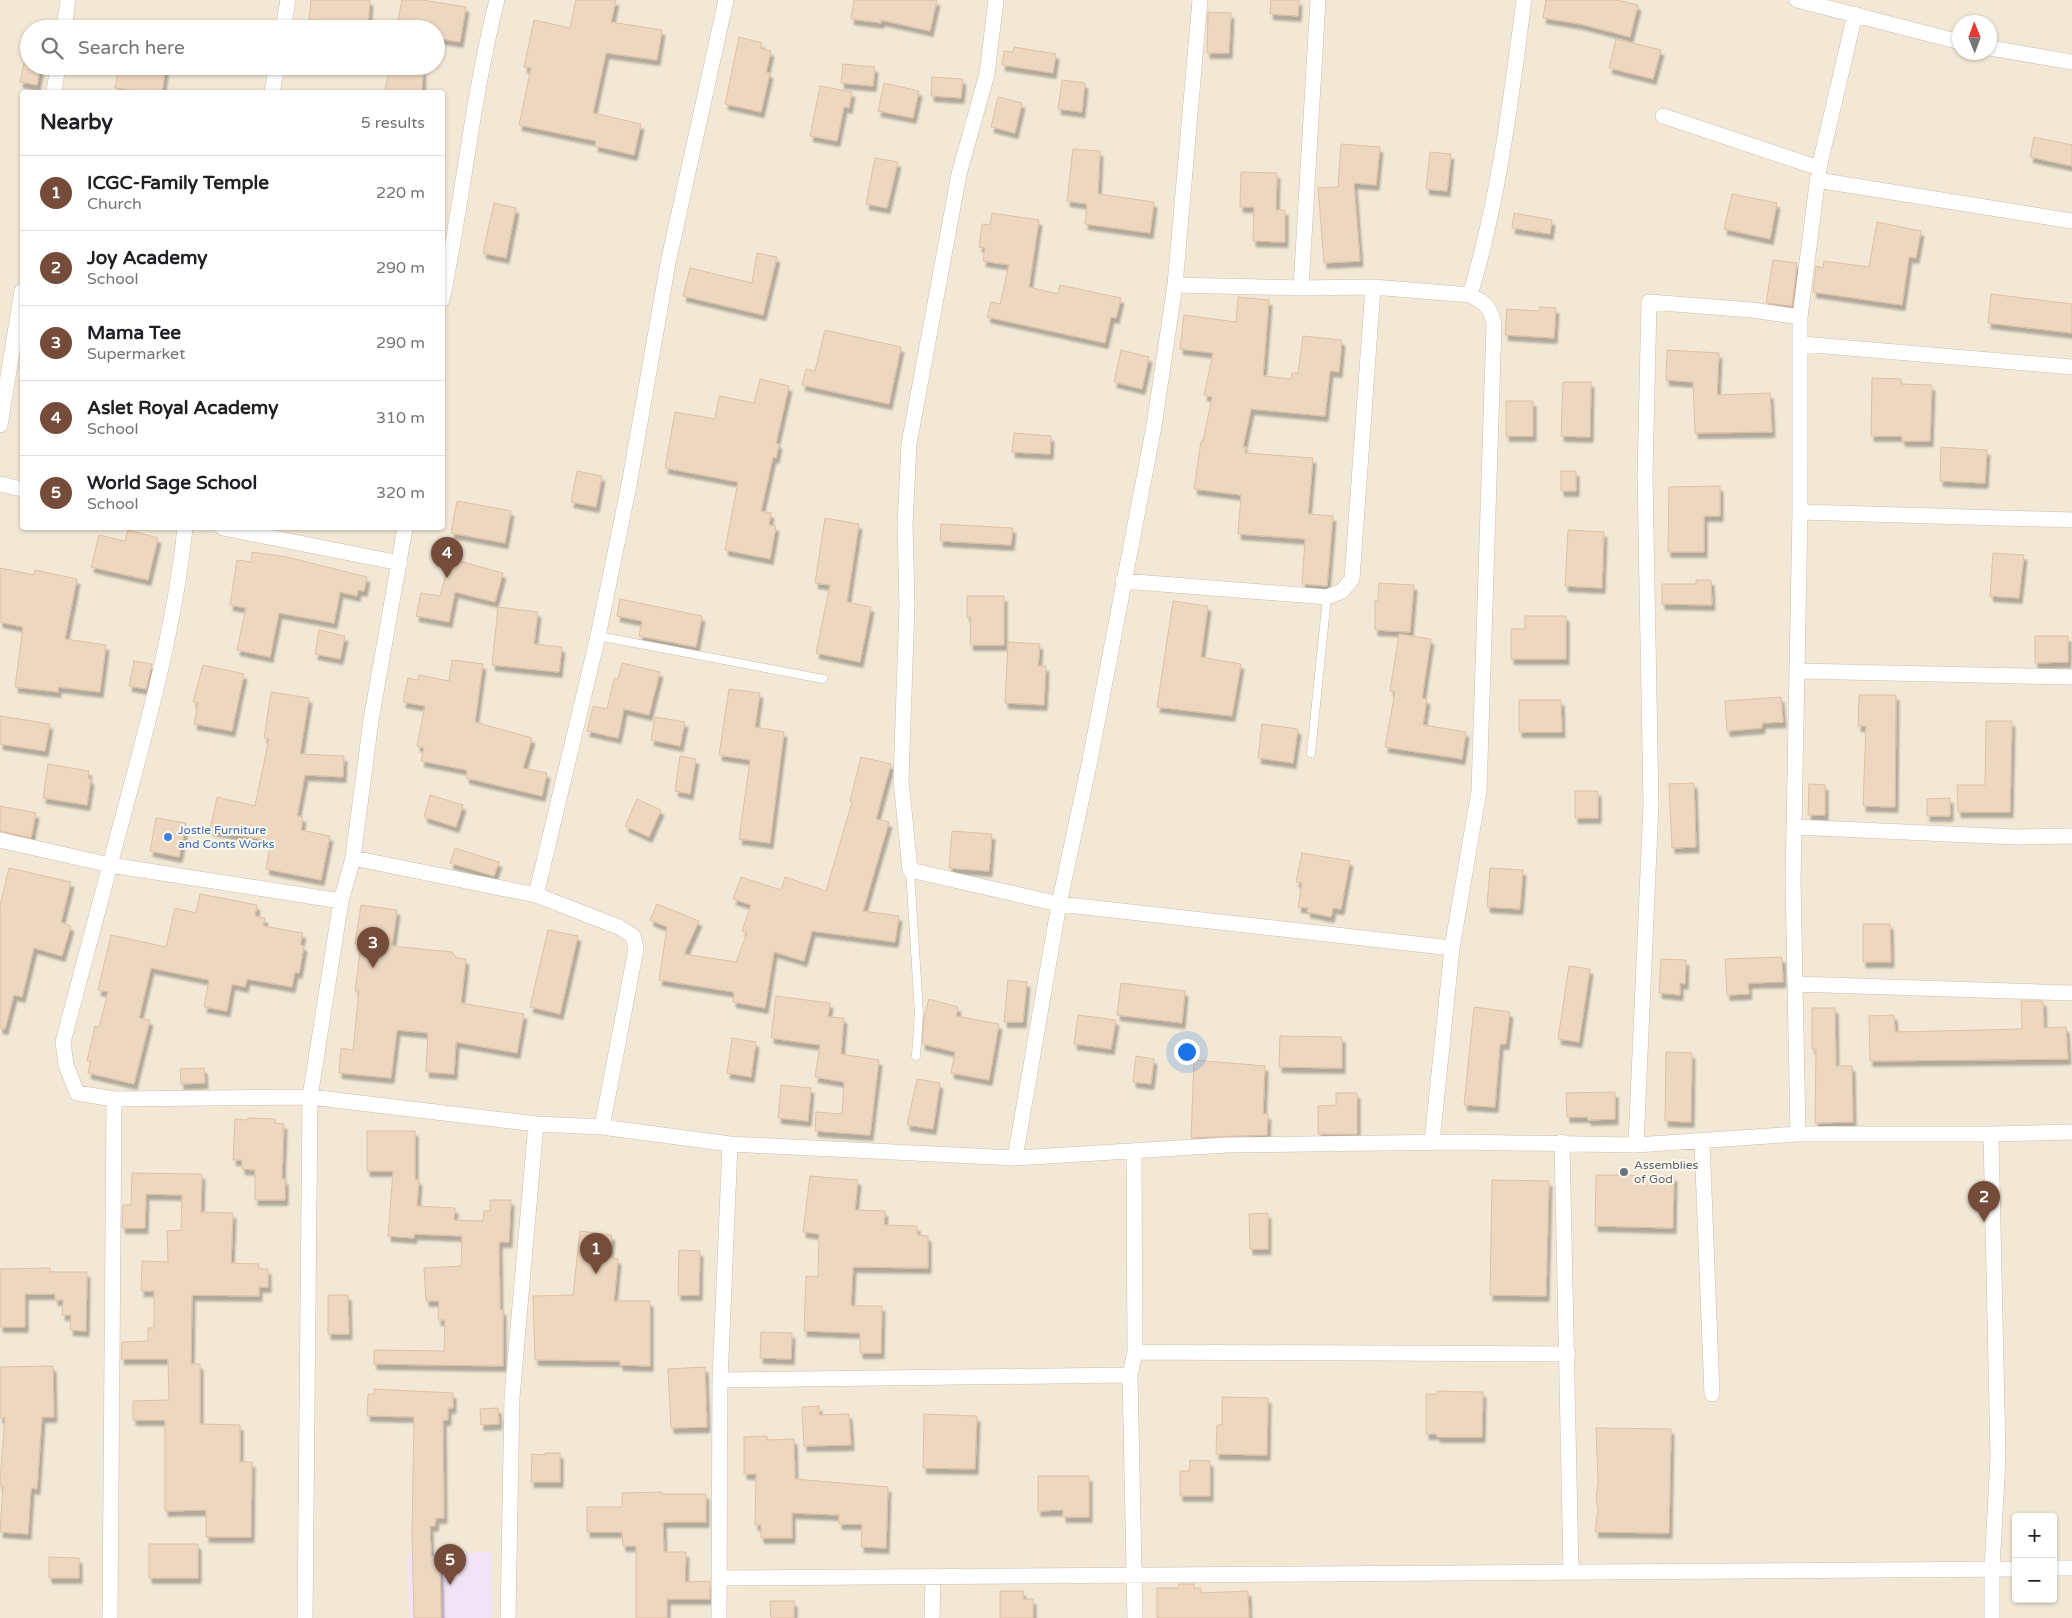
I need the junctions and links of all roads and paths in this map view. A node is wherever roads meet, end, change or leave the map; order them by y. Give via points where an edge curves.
1 (68, 0) edge
2 (288, 0) edge
3 (497, 0) edge
4 (726, 0) edge
5 (996, 0) edge
6 (1200, 0) edge
7 (1318, 0) edge
8 (1524, 0) edge
9 (1797, 0) edge
10 (1855, 14) junction
11 (65, 20) edge
12 (285, 20) edge
13 (1952, 40) edge
14 (1997, 49) edge
15 (2072, 62) edge
16 (57, 75) edge
17 (275, 75) edge
18 (54, 90) edge
19 (272, 90) edge
20 (1663, 116) dead end
21 (1818, 174) junction
22 (2072, 221) edge
23 (1175, 285) junction
24 (445, 286) edge
25 (1373, 287) junction
26 (1301, 288) junction
27 (1470, 295) junction
28 (20, 303) edge
29 (1800, 317) junction
30 (1802, 344) junction
31 (2072, 367) edge
32 (0, 425) edge
33 (0, 484) edge
34 (20, 489) edge
35 (1800, 512) junction
36 (2072, 520) edge
37 (185, 530) edge
38 (233, 530) edge
39 (405, 530) edge
40 (400, 563) junction
41 (1123, 581) junction
42 (1327, 598) junction
43 (598, 636) junction
44 (1798, 671) junction
45 (2072, 677) edge
46 (824, 679) dead end
47 (1311, 753) dead end
48 (1794, 827) junction
49 (2072, 836) edge
50 (0, 840) edge
51 (353, 858) junction
52 (110, 866) junction
53 (910, 870) junction
54 (536, 895) junction
55 (341, 901) junction
56 (1059, 904) junction
57 (1452, 948) junction
58 (1794, 984) junction
59 (2072, 993) edge
60 (916, 1056) dead end
61 (310, 1097) junction
62 (114, 1099) junction
63 (536, 1124) junction
64 (602, 1127) junction
65 (2072, 1132) edge
66 (1798, 1134) junction
67 (1991, 1134) junction
68 (1702, 1141) junction
69 (1432, 1142) junction
70 (1562, 1142) junction
71 (730, 1144) junction
72 (1636, 1145) junction
73 (1134, 1152) junction
74 (1015, 1158) junction
75 (1134, 1352) junction
76 (1568, 1354) junction
77 (1130, 1375) junction
78 (720, 1380) junction
79 (1712, 1394) dead end
80 (2057, 1568) edge
81 (2072, 1568) edge
82 (1992, 1569) junction
83 (2012, 1569) edge
84 (1571, 1572) junction
85 (1134, 1575) junction
86 (933, 1577) junction
87 (719, 1578) junction
88 (110, 1618) edge
89 (305, 1618) edge
90 (508, 1618) edge
91 (719, 1618) edge
92 (932, 1618) edge
93 (1135, 1618) edge
94 (1992, 1618) edge

1 - 11 street
2 - 12 street
3 - 24 street via 484,53 457,231
4 - 43 street via 668,263 629,485
5 - 53 street via 987,74 959,174 909,444 904,524 907,605 900,780
6 - 23 street
7 - 26 street
8 - 27 street via 1514,80 1485,244
9 - 10 street
10 - 13 street
10 - 21 street
14 - 15 street
16 - 18 street
17 - 19 street
20 - 21 street
21 - 22 street
21 - 29 street
23 - 26 street
23 - 41 street via 1154,426
25 - 26 street
25 - 27 street
25 - 42 street via 1352,580 1342,591
27 - 57 street via 1483,301 1494,324 1479,791
28 - 32 street
29 - 30 street
29 - 72 street via 1649,302 1645,476 1651,804
30 - 31 street
30 - 35 street
33 - 34 street
35 - 36 street
35 - 44 street
37 - 52 street via 180,581 162,668
38 - 40 street
39 - 40 street
40 - 51 street via 392,590 371,720
41 - 42 street
41 - 56 street
42 - 47 lane
43 - 46 lane
43 - 54 street
44 - 45 street
44 - 48 street
48 - 49 street via 2015,837
48 - 58 street
50 - 52 street
51 - 54 street
51 - 55 street
52 - 55 street
52 - 62 street via 63,1042 66,1065 77,1093
53 - 56 street
53 - 60 lane via 919,1013
54 - 64 street via 620,927 633,936 636,949
55 - 61 street
56 - 57 street
56 - 74 street
57 - 69 street
58 - 59 street
58 - 66 street
61 - 62 street
61 - 63 street
61 - 89 street
62 - 88 street
63 - 64 street
63 - 90 street via 512,1397
64 - 71 street
65 - 67 street
66 - 67 street
66 - 68 street
67 - 82 street via 1998,1457
68 - 72 street
68 - 79 street
69 - 70 street
69 - 73 street via 1227,1145
70 - 72 street
70 - 76 street
71 - 74 street
71 - 78 street
73 - 74 street
73 - 75 street
75 - 76 street
75 - 77 street
76 - 84 street
77 - 78 street
77 - 85 street
78 - 87 street
80 - 81 street
82 - 83 street
82 - 84 street
82 - 94 street
84 - 85 street
85 - 86 street
85 - 93 street
86 - 87 street
86 - 92 street
87 - 91 street

